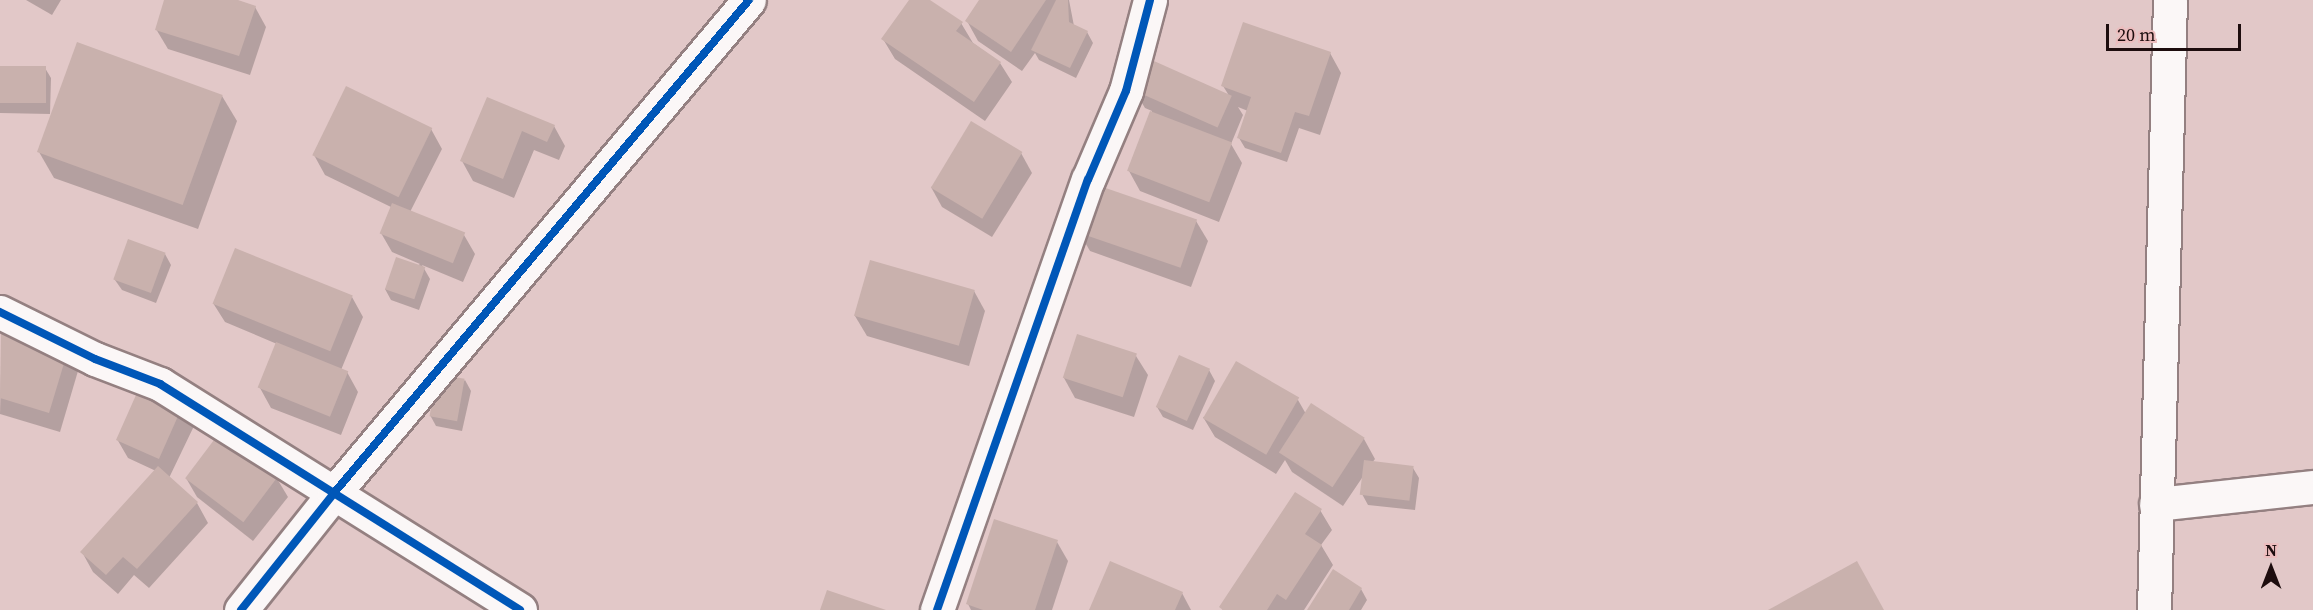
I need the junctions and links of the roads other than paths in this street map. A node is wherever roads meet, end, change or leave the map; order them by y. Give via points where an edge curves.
1 (749, 0) edge
2 (1150, 0) edge
3 (2170, 0) edge
4 (0, 312) edge
5 (2313, 487) edge
6 (334, 493) junction
7 (2156, 504) junction
8 (240, 610) edge
9 (520, 610) edge
10 (937, 610) edge
11 (2154, 610) edge

1 - 6 main road
2 - 10 main road via 1126,91 1088,180
3 - 7 main road
4 - 6 main road via 95,359 160,384
5 - 7 main road
6 - 8 main road
6 - 9 main road
7 - 11 main road

